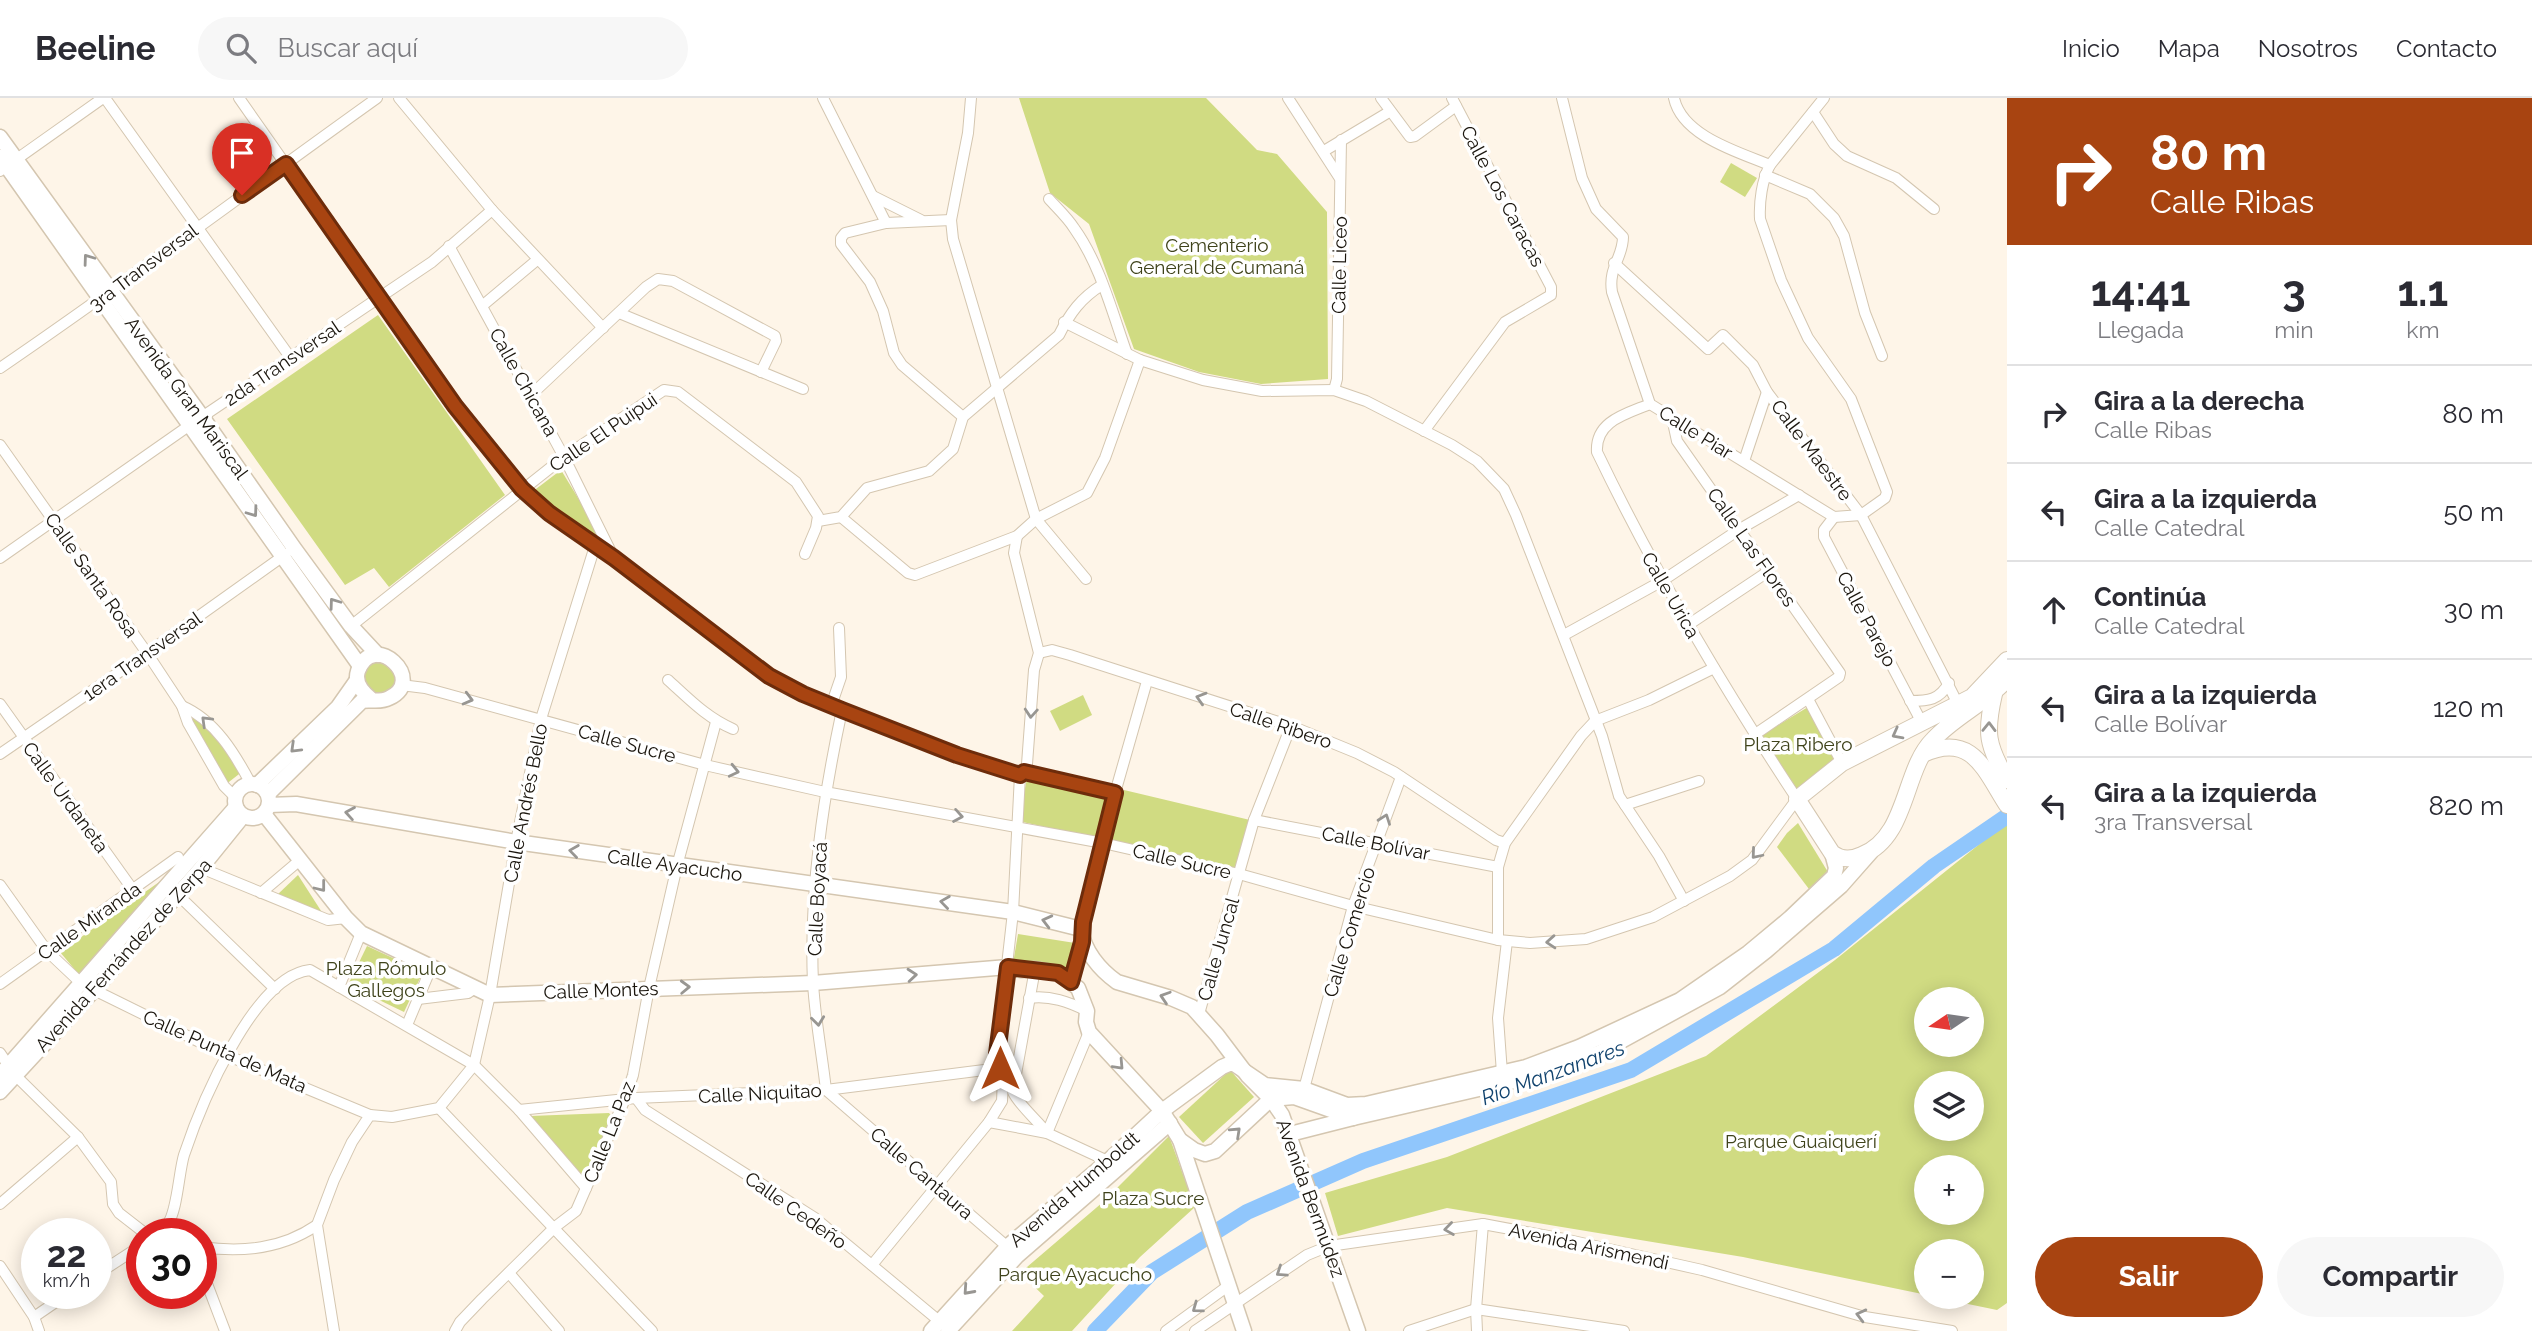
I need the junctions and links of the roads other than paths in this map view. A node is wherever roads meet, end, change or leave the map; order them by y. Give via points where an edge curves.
1 (104, 98) edge
2 (239, 98) edge
3 (399, 98) edge
4 (823, 98) edge
5 (971, 98) edge
6 (1288, 98) edge
7 (1381, 98) edge
8 (1562, 98) edge
9 (1674, 98) edge
10 (1824, 98) edge
11 (370, 100) edge
12 (1454, 102) edge
13 (1389, 112) junction
14 (1813, 112) junction
15 (0, 137) edge
16 (1341, 140) junction
17 (1324, 151) junction
18 (6, 164) edge
19 (286, 164) junction
20 (1770, 164) junction
21 (1765, 175) junction
22 (1340, 179) junction
23 (873, 196) junction
24 (1049, 199) dead end
25 (1934, 209) dead end
26 (492, 210) junction
27 (951, 220) junction
28 (925, 221) junction
29 (886, 223) junction
30 (197, 227) junction
31 (449, 246) junction
32 (537, 260) junction
33 (1614, 263) junction
34 (1102, 285) junction
35 (105, 296) junction
36 (379, 298) junction
37 (482, 306) junction
38 (619, 313) junction
39 (1064, 322) junction
40 (603, 328) junction
41 (1127, 354) junction
42 (1882, 356) dead end
43 (290, 357) junction
44 (1140, 360) junction
45 (0, 368) edge
46 (761, 372) junction
47 (803, 389) dead end
48 (998, 389) junction
49 (1334, 390) junction
50 (1767, 392) junction
51 (531, 395) junction
52 (1650, 404) junction
53 (963, 417) junction
54 (1672, 418) junction
55 (197, 421) junction
56 (1424, 431) junction
57 (0, 445) edge
58 (564, 457) junction
59 (1744, 461) junction
60 (522, 489) junction
61 (1799, 495) junction
62 (1861, 515) junction
63 (841, 517) junction
64 (1834, 517) junction
65 (1036, 519) junction
66 (54, 520) junction
67 (818, 521) junction
68 (1740, 529) junction
69 (1017, 536) junction
70 (594, 546) junction
71 (289, 552) junction
72 (804, 554) dead end
73 (0, 558) edge
74 (614, 558) junction
75 (1769, 571) junction
76 (1086, 579) dead end
77 (1662, 581) junction
78 (1688, 625) junction
79 (351, 626) junction
80 (839, 628) dead end
81 (1564, 635) junction
82 (148, 653) junction
83 (1039, 653) junction
84 (379, 655) junction
85 (2007, 660) edge
86 (1714, 667) junction
87 (359, 673) junction
88 (2007, 679) edge
89 (668, 680) dead end
90 (1147, 681) junction
91 (1949, 683) junction
92 (401, 685) junction
93 (1994, 694) junction
94 (371, 699) junction
95 (1808, 699) junction
96 (1910, 701) junction
97 (0, 704) edge
98 (1958, 704) junction
99 (182, 706) junction
100 (831, 706) junction
101 (842, 710) junction
102 (541, 719) junction
103 (1595, 721) junction
104 (1921, 721) junction
105 (716, 722) junction
106 (1291, 726) junction
107 (733, 729) dead end
108 (1754, 735) junction
109 (24, 737) junction
110 (0, 754) edge
111 (1921, 755) junction
112 (1842, 762) junction
113 (1990, 764) junction
114 (705, 765) junction
115 (1022, 774) junction
116 (1401, 777) junction
117 (2007, 780) edge
118 (1699, 781) dead end
119 (825, 792) junction
120 (1115, 793) junction
121 (262, 796) junction
122 (1797, 799) junction
123 (1625, 805) junction
124 (2007, 805) edge
125 (238, 806) junction
126 (1254, 820) junction
127 (1018, 827) junction
128 (516, 842) junction
129 (1376, 842) junction
130 (1505, 842) junction
131 (1103, 843) junction
132 (1871, 852) junction
133 (1832, 853) junction
134 (178, 857) dead end
135 (300, 860) junction
136 (677, 866) junction
137 (1498, 867) junction
138 (201, 868) junction
139 (1239, 874) junction
140 (815, 883) junction
141 (0, 885) edge
142 (133, 890) junction
143 (261, 893) junction
144 (177, 894) junction
145 (1684, 901) junction
146 (1353, 906) junction
147 (1013, 912) junction
148 (345, 918) junction
149 (360, 933) junction
150 (1082, 935) junction
151 (1503, 940) junction
152 (47, 951) junction
153 (1008, 967) junction
154 (431, 968) junction
155 (1035, 970) junction
156 (1071, 982) junction
157 (813, 983) junction
158 (0, 984) edge
159 (88, 987) junction
160 (340, 987) junction
161 (475, 988) junction
162 (649, 988) junction
163 (275, 989) junction
164 (490, 995) junction
165 (1029, 998) junction
166 (418, 999) junction
167 (1087, 1011) junction
168 (1199, 1014) junction
169 (407, 1025) junction
170 (1089, 1032) junction
171 (226, 1055) junction
172 (474, 1065) junction
173 (6, 1067) edge
174 (1000, 1068) junction
175 (1502, 1073) junction
176 (1248, 1076) junction
177 (1304, 1089) junction
178 (826, 1090) junction
179 (0, 1092) edge
180 (1013, 1093) junction
181 (1271, 1098) junction
182 (631, 1099) junction
183 (439, 1108) junction
184 (519, 1110) junction
185 (370, 1115) junction
186 (1166, 1117) junction
187 (1353, 1118) junction
188 (989, 1122) junction
189 (1048, 1133) junction
190 (78, 1137) junction
191 (1292, 1138) junction
192 (1180, 1140) junction
193 (1113, 1164) junction
194 (937, 1186) junction
195 (586, 1188) junction
196 (0, 1204) edge
197 (126, 1218) edge
198 (171, 1218) edge
199 (1483, 1224) junction
200 (317, 1225) junction
201 (555, 1227) junction
202 (1329, 1246) junction
203 (217, 1249) edge
204 (1012, 1251) junction
205 (872, 1265) junction
206 (0, 1266) edge
207 (509, 1273) junction
208 (1228, 1286) junction
209 (1235, 1303) junction
210 (46, 1309) edge
211 (217, 1309) edge
212 (1476, 1309) junction
213 (34, 1317) junction
214 (942, 1328) edge
215 (39, 1331) edge
216 (225, 1331) edge
217 (334, 1331) edge
218 (455, 1331) edge
219 (559, 1331) edge
220 (652, 1331) edge
221 (1166, 1331) edge
222 (1195, 1331) edge
223 (1244, 1331) edge
224 (1358, 1331) edge
225 (1409, 1331) edge
226 (1477, 1331) edge
227 (1624, 1331) edge
228 (1952, 1331) edge

1 - 18 street
1 - 30 street
2 - 19 street
3 - 26 street
4 - 23 street
5 - 27 street
6 - 17 street
7 - 13 street
8 - 33 street, Calle Piar via 1582,178 1596,209 1623,237
9 - 20 street via 1684,120 1715,142
10 - 14 street
11 - 19 street, 3ra Transversal
12 - 13 street via 1410,137
12 - 56 street, Calle Los Caracas via 1551,287 1551,295 1505,322
13 - 16 street
14 - 20 street
14 - 25 street via 1847,156 1896,178
15 - 18 street, Avenida Gran Mariscal
16 - 17 street
16 - 22 street, Calle Liceo
17 - 22 street
18 - 35 street, Avenida Gran Mariscal
19 - 30 street, 3ra Transversal
19 - 36 street
20 - 21 street
21 - 42 street via 1810,194 1834,218 1844,236
21 - 62 street via 1760,219 1781,280 1808,338 1851,399 1886,492 1885,498
22 - 49 street, Calle Liceo
23 - 28 street
23 - 29 street
24 - 34 street via 1073,227
26 - 31 street, 2da Transversal
26 - 32 street
27 - 28 street
27 - 48 street
28 - 29 street
29 - 53 street via 845,233 841,244 870,282 902,365
30 - 35 street, 3ra Transversal
30 - 43 street
31 - 36 street, 2da Transversal
31 - 37 street, Calle Chicana
32 - 37 street
32 - 40 street
33 - 50 street, Calle Maestre via 1709,349 1723,335 1753,365
33 - 52 street, Calle Piar via 1612,292
34 - 39 street via 1079,301
34 - 41 street
35 - 45 street, 3ra Transversal
35 - 55 street, Avenida Gran Mariscal
36 - 43 street, 2da Transversal
36 - 60 street via 455,406
37 - 51 street, Calle Chicana
38 - 40 street
38 - 46 street
38 - 46 street via 658,279 673,281 775,336
39 - 41 street
39 - 48 street via 1059,335
40 - 51 street
41 - 44 street
43 - 55 street, 2da Transversal
44 - 49 street via 1203,380 1262,391
44 - 65 street via 1105,458 1087,493
46 - 47 street
48 - 53 street
48 - 65 street
49 - 56 street
50 - 59 street
50 - 62 street, Calle Maestre
51 - 58 street, Calle Chicana
52 - 54 street, Calle Piar
52 - 77 street, Calle Urica via 1605,426 1596,440 1597,452
53 - 63 street via 953,449 929,471 867,488
54 - 59 street, Calle Piar
54 - 68 street, Calle Las Flores via 1677,441
55 - 66 street, 2da Transversal
55 - 71 street, Avenida Gran Mariscal
56 - 81 street via 1476,461 1504,489
57 - 66 street, Calle Santa Rosa
58 - 60 street, Calle El Puipui
58 - 67 street, Calle El Puipui via 664,390 678,392 796,482
58 - 74 street, Calle Chicana
59 - 61 street, Calle Piar
60 - 70 street
60 - 79 street, Calle El Puipui
61 - 64 street, Calle Piar
61 - 68 street
62 - 64 street
62 - 91 street, Calle Maestre
63 - 67 street
63 - 69 street via 915,575
64 - 96 street, Calle Parejo via 1824,537
65 - 69 street
65 - 76 street
66 - 73 street, 2da Transversal
66 - 82 street, Calle Santa Rosa
67 - 72 street
68 - 75 street, Calle Las Flores
68 - 77 street
69 - 83 street via 1014,553
70 - 74 street
70 - 102 street, Calle Andrés Bello
79 -> 71 street, Avenida Gran Mariscal
71 - 82 street, 1era Transversal
71 - 87 street, Avenida Gran Mariscal
74 - 100 street via 769,676
75 - 78 street
75 - 95 street, Calle Las Flores via 1840,673
77 - 78 street, Calle Urica
77 - 81 street
78 - 86 street, Calle Urica
79 - 84 street, Avenida Gran Mariscal
80 - 100 street via 841,677
81 - 103 street
82 - 99 street, Calle Santa Rosa
82 - 109 street, 1era Transversal
83 - 90 street, Calle Ribero via 1052,650
83 -> 115 street via 1027,764
84 - 87 street via 366,660
84 - 92 street via 396,662
85 - 98 main road via 1979,691
86 - 103 street
86 - 108 street, Calle Urica
87 - 94 street via 361,691
87 -> 121 street via 338,707
88 - 93 main road
89 - 105 street
106 -> 90 street, Calle Ribero
90 - 120 street
91 - 96 street via 1932,700
91 - 98 street, Calle Maestre
92 - 94 street via 389,699
92 -> 102 street, Calle Sucre
93 - 111 main road via 1943,730
113 -> 93 main road via 1987,731
94 - 121 street via 362,701
95 - 108 street
95 - 112 street
96 - 104 street, Calle Parejo
97 - 109 street, Calle Urdaneta
98 - 104 main road
121 -> 99 street, Calle Santa Rosa via 222,738 205,719
99 - 125 street, Calle Santa Rosa via 203,751
100 - 101 street
101 - 115 street via 957,755
101 - 119 street, Calle Boyacá
102 - 114 street, Calle Sucre
102 - 128 street, Calle Andrés Bello
103 - 123 street
103 - 130 street
104 -> 112 main road
105 - 107 street
105 - 114 street, Calle La Paz
106 - 116 street, Calle Ribero
106 - 126 street, Calle Juncal
108 - 122 street, Calle Urica
109 - 110 street, 1era Transversal
109 - 142 street, Calle Urdaneta
111 - 113 main road via 1955,746
111 - 132 main road via 1901,811
112 - 122 main road
113 - 117 main road
113 - 124 main road
114 -> 119 street, Calle Sucre
114 - 136 street, Calle La Paz
115 - 120 street
115 - 127 street
129 -> 116 street, Calle Comercio
116 - 130 street, Calle Ribero
118 - 123 street
119 -> 127 street, Calle Sucre
119 - 140 street, Calle Boyacá
120 - 131 street
121 - 125 street via 242,788
121 - 125 street, Calle Ayacucho via 253,818
128 -> 121 street, Calle Ayacucho
121 - 135 street, Calle Montes
122 - 133 main road
122 -> 145 street, Calle Sucre via 1752,860
123 - 145 street
125 - 138 street, Avenida Fernández de Zerpa
125 - 159 street, Avenida Fernández de Zerpa
126 - 129 street, Calle Bolívar
126 - 139 street, Calle Juncal
127 - 131 street, Calle Sucre
127 - 147 street
136 -> 128 street, Calle Ayacucho
128 - 164 street, Calle Andrés Bello
129 - 137 street, Calle Bolívar
129 - 146 street, Calle Comercio
130 - 137 street
131 - 139 street, Calle Sucre
131 - 150 street
132 - 133 main road via 1848,859
132 - 187 street via 1841,886 1720,987 1601,1052 1531,1077
133 - 175 street, Avenida Humboldt via 1834,876 1790,918 1709,981 1680,1000 1579,1047
134 - 142 street, Calle Miranda
135 - 143 street
135 -> 148 street, Calle Montes
136 - 140 street, Calle Ayacucho
136 - 162 street, Calle La Paz
137 - 151 street
138 - 143 street
138 - 144 street, Avenida Fernández de Zerpa
139 - 146 street, Calle Sucre
139 - 168 street, Calle Juncal
147 -> 140 street, Calle Ayacucho
140 - 157 street, Calle Boyacá
141 - 152 street, Calle Punta de Mata
142 - 152 street, Calle Miranda
143 - 148 street via 328,920
144 - 159 street, Avenida Fernández de Zerpa
144 - 163 street
145 -> 151 street, Calle Sucre via 1653,917 1586,939
146 - 151 street, Calle Sucre
146 - 177 street, Calle Comercio
150 -> 147 street, Calle Ayacucho
147 - 153 street
148 - 149 street, Calle Montes
149 - 154 street, Calle Montes
149 - 160 street
150 - 156 street
168 -> 150 street via 1184,1003 1117,982
151 - 175 street via 1498,1018
152 - 158 street, Calle Miranda
152 - 159 street, Calle Punta de Mata
153 - 155 street, Calle Montes
157 -> 153 street, Calle Montes
153 - 174 street via 997,1054
154 - 161 street, Calle Montes
154 - 166 street
155 - 156 street, Calle Montes via 1058,973
155 - 165 street
156 - 167 street
162 -> 157 street, Calle Montes
157 -> 178 street, Calle Boyacá
159 - 171 street, Calle Punta de Mata
159 - 173 street, Avenida Fernández de Zerpa
160 - 163 street via 310,970
160 - 169 street
161 - 164 street, Calle Montes
161 - 166 street via 468,993
162 - 164 street, Calle Montes
162 - 182 street, Calle La Paz
163 - 171 street
164 - 172 street, Calle Andrés Bello
165 - 167 street via 1051,998
165 - 180 street
166 - 169 street
167 - 170 street
168 - 176 street, Avenida Bermúdez
169 - 172 street
170 -> 186 street
170 - 189 street
171 - 185 street, Calle Punta de Mata
171 - 198 street via 184,1156
172 - 183 street
172 - 184 street
173 - 179 street, Avenida Fernández de Zerpa
173 - 190 street
174 - 178 street, Calle Niquitao
174 - 180 street via 1011,1080
174 - 188 street via 1002,1101
175 - 177 street, Avenida Humboldt via 1366,1104 1347,1105
176 - 177 street, Avenida Humboldt via 1265,1085
176 - 181 street, Avenida Bermúdez
176 - 186 street, Avenida Humboldt via 1229,1064
178 - 182 street, Calle Niquitao
178 - 194 street, Calle Cantaura
180 - 189 street
181 - 187 street via 1294,1097
181 - 191 street, Avenida Bermúdez
192 -> 181 street via 1205,1154 1216,1151
182 - 184 street, Calle Niquitao
182 - 195 street, Calle La Paz
182 - 205 street, Calle Cedeño via 815,1218
183 - 185 street via 392,1117
183 - 201 street
184 - 195 street
185 - 200 street via 352,1142
186 - 192 street
186 - 193 street, Avenida Humboldt
187 - 191 street
188 - 189 street
188 - 194 street
189 - 193 street
190 - 196 street
190 - 197 street via 111,1182 113,1204
191 - 202 street, Avenida Bermúdez
192 - 208 street
193 - 204 street, Avenida Humboldt
194 - 204 street, Calle Cantaura
194 - 205 street
195 - 201 street, Calle La Paz via 576,1211
199 -> 202 street, Avenida Arismendi
199 - 212 street
228 -> 199 street, Avenida Arismendi via 1866,1317 1702,1270
200 - 203 street via 297,1238 271,1246
200 - 217 street
201 - 207 street, Calle La Paz
201 - 220 street
202 -> 209 street, Avenida Arismendi via 1307,1255
202 - 224 street, Avenida Bermúdez
204 - 214 street, Avenida Humboldt
205 - 214 street, Calle Cedeño
206 - 213 street
207 - 218 street, Calle La Paz
207 - 219 street
208 - 209 street
208 -> 221 street
209 - 222 street, Avenida Arismendi
209 - 223 street
210 - 213 street
211 - 216 street
212 - 225 street
212 - 226 street
212 - 227 street
213 - 215 street

